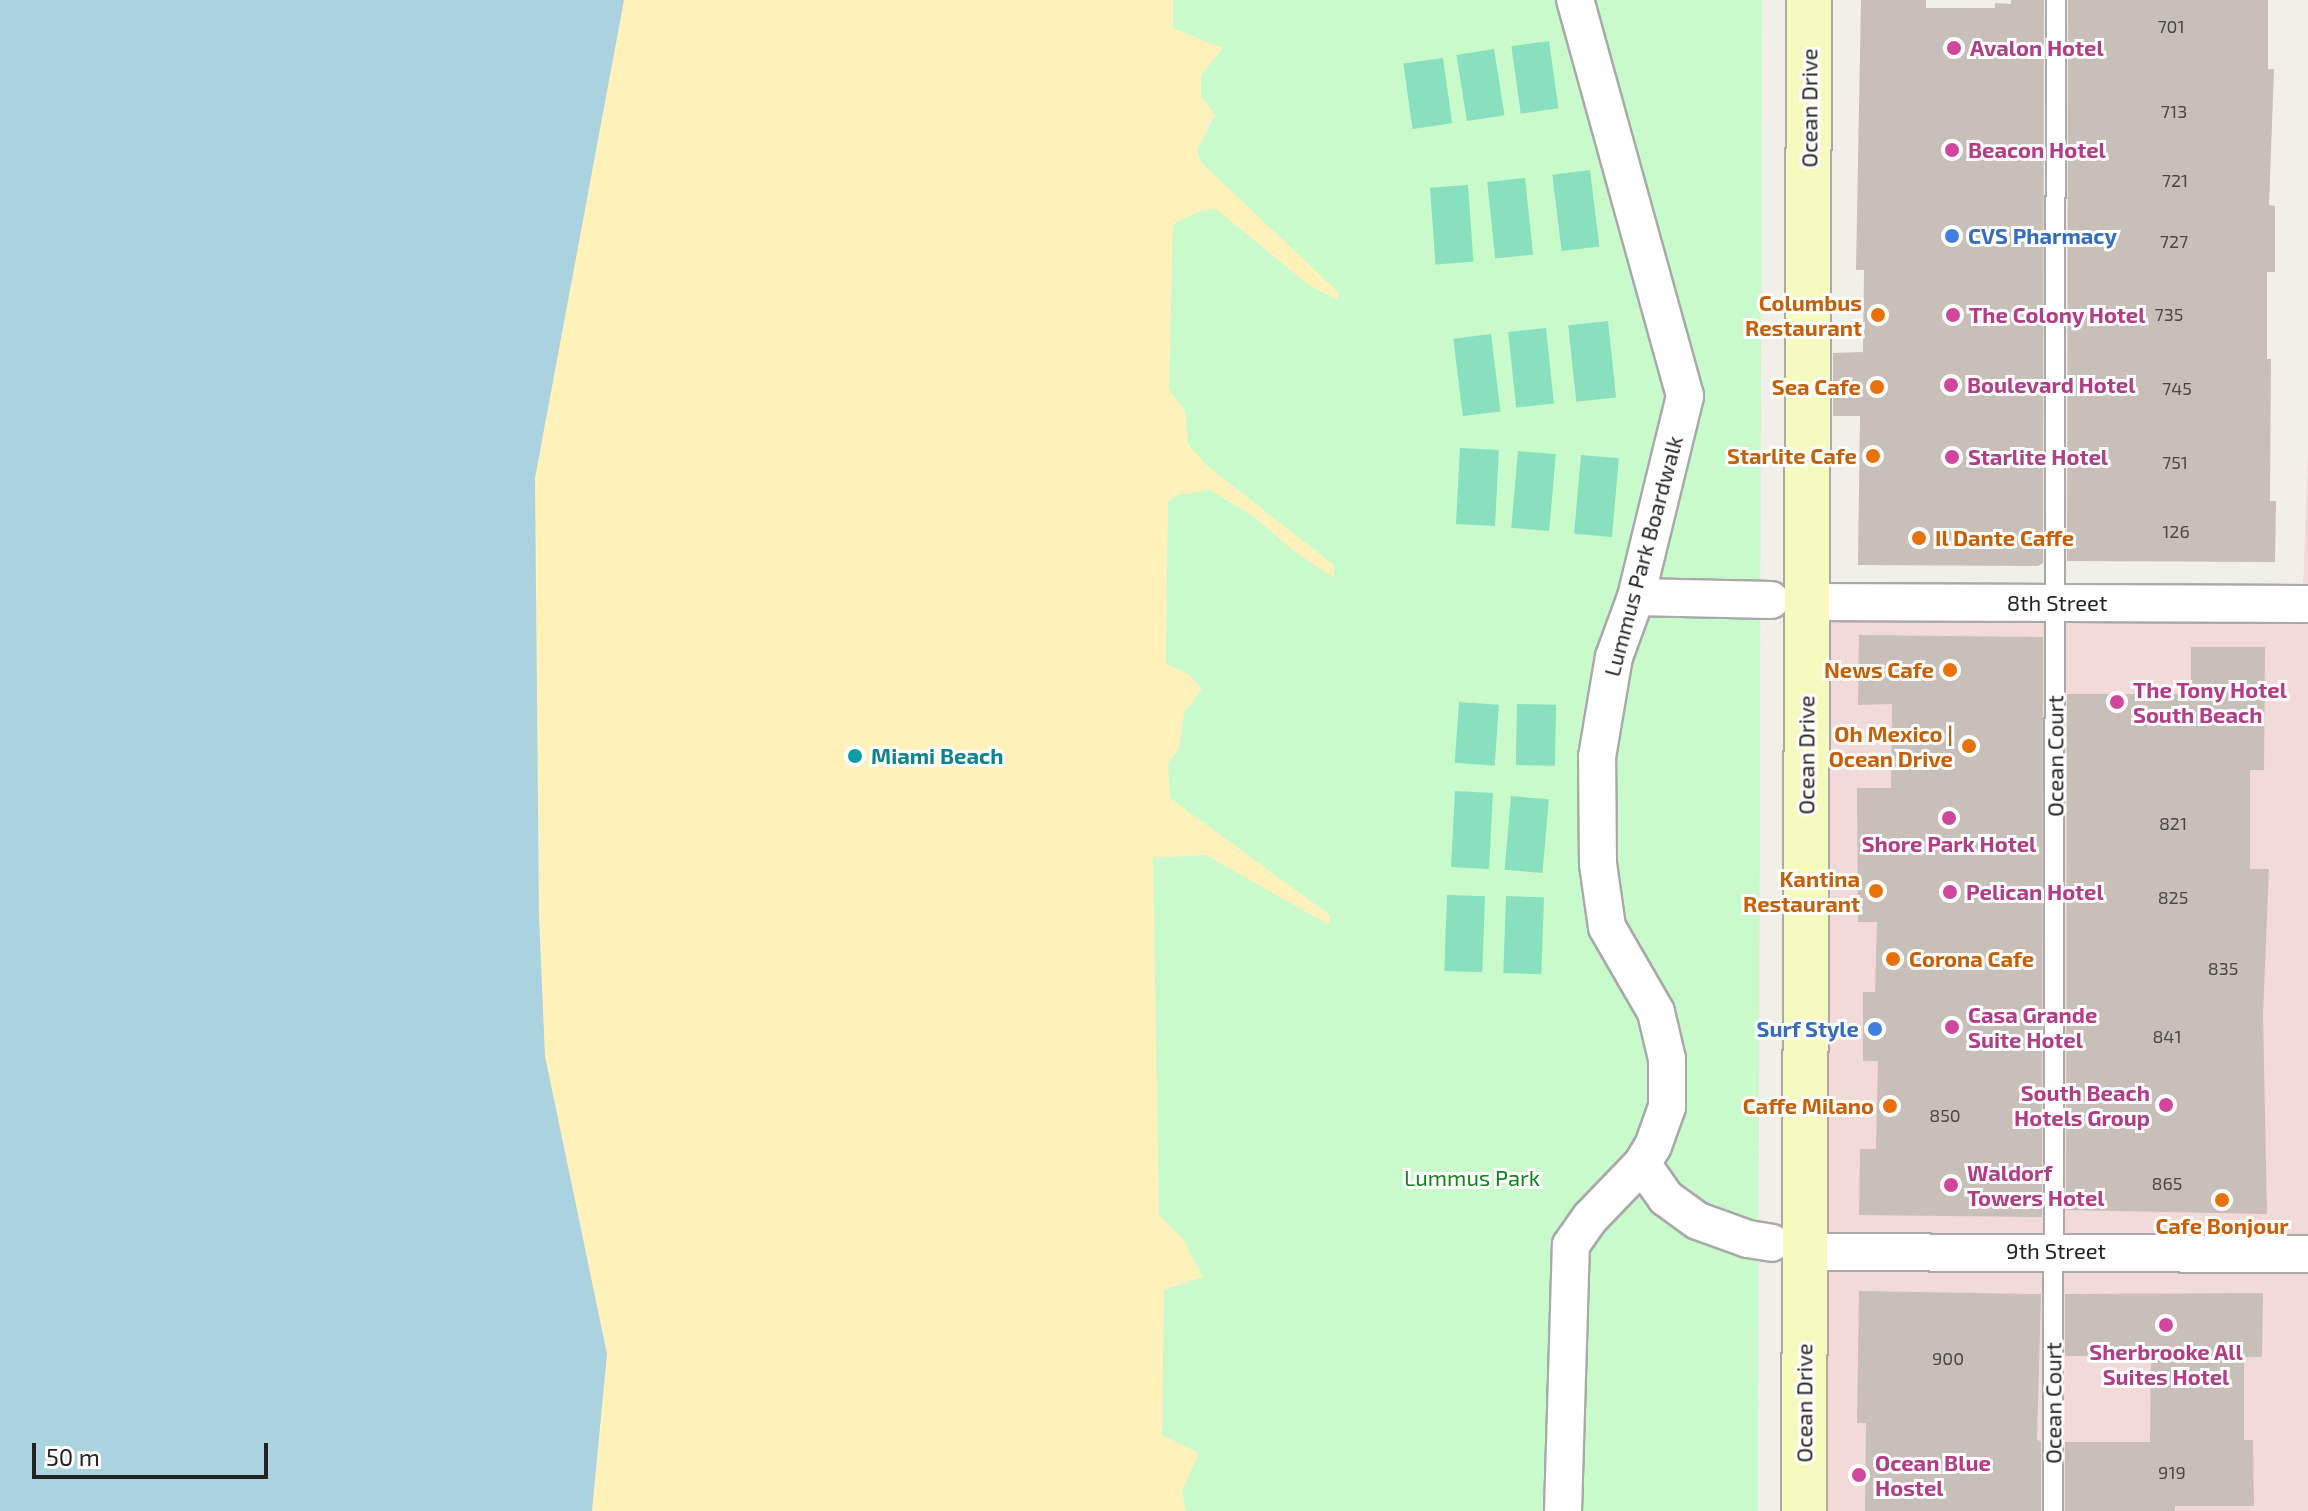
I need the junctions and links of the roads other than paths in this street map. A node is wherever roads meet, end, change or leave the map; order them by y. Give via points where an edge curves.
1 (1575, 0) edge
2 (1809, 0) edge
3 (2056, 0) edge
4 (1636, 597) junction
5 (1789, 601) junction
6 (2055, 602) junction
7 (2308, 604) edge
8 (1642, 1164) junction
9 (1788, 1248) junction
10 (2053, 1250) junction
11 (2308, 1254) edge
12 (1563, 1511) edge
13 (1804, 1511) edge
14 (2053, 1511) edge

1 - 4 street, Lummus Park Boardwalk via 1685,396
2 - 5 street, Ocean Drive
3 - 6 lane, Ocean Court
4 - 5 street, 8th Street
4 - 8 street, Lummus Park Boardwalk via 1614,657 1597,757 1598,864 1607,927 1656,1012 1667,1059 1667,1107
5 - 6 street, 8th Street
5 - 9 street, Ocean Drive
6 - 7 street, 8th Street
6 - 10 lane, Ocean Court
8 - 9 street, 9th Street via 1666,1198 1698,1221
8 - 12 street, Lummus Park Boardwalk via 1571,1245
9 - 10 street, 9th Street
9 - 13 street, Ocean Drive
10 - 11 street, 9th Street
10 - 14 lane, Ocean Court

